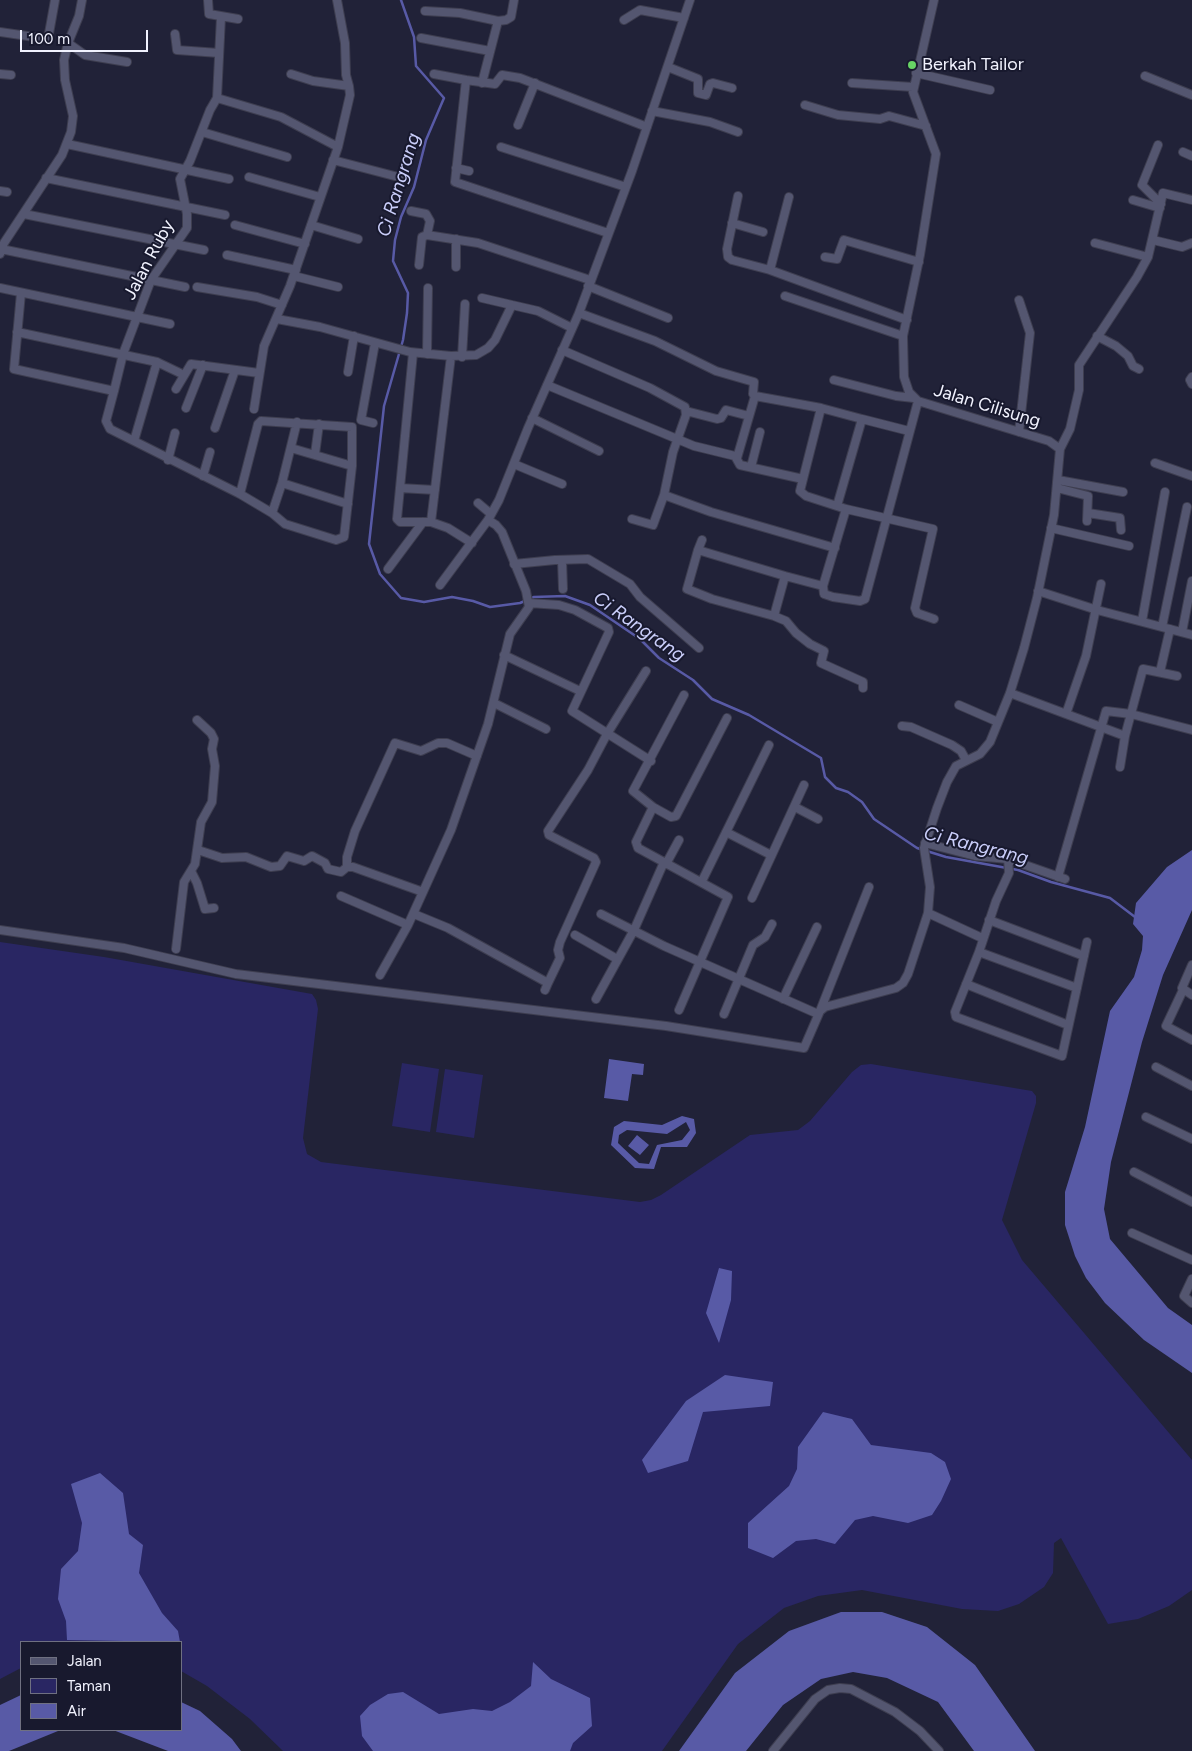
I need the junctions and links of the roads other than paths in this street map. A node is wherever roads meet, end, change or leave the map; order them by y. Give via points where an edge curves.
1 (55, 0) edge
2 (82, 0) edge
3 (208, 0) edge
4 (337, 0) edge
5 (514, 0) edge
6 (690, 0) edge
7 (934, 0) edge
8 (425, 11) dead end
9 (221, 17) junction
10 (238, 18) dead end
11 (684, 18) junction
12 (624, 20) dead end
13 (498, 21) junction
14 (0, 32) edge
15 (175, 34) dead end
16 (421, 38) dead end
17 (68, 43) junction
18 (490, 51) junction
19 (219, 53) junction
20 (127, 62) dead end
21 (668, 67) junction
22 (916, 73) junction
23 (0, 74) edge
24 (291, 74) dead end
25 (434, 74) dead end
26 (11, 75) dead end
27 (1145, 76) dead end
28 (466, 80) junction
29 (482, 83) junction
30 (535, 83) junction
31 (852, 83) dead end
32 (349, 86) junction
33 (913, 87) junction
34 (732, 88) dead end
35 (990, 90) dead end
36 (1192, 95) edge
37 (217, 98) junction
38 (804, 105) dead end
39 (652, 111) junction
40 (518, 125) dead end
41 (926, 126) junction
42 (647, 127) junction
43 (202, 132) junction
44 (738, 132) dead end
45 (67, 144) junction
46 (1158, 145) dead end
47 (338, 147) junction
48 (501, 147) dead end
49 (1183, 152) dead end
50 (1192, 156) edge
51 (287, 157) dead end
52 (333, 160) junction
53 (456, 168) junction
54 (184, 170) junction
55 (469, 171) dead end
56 (249, 177) dead end
57 (46, 178) junction
58 (229, 179) dead end
59 (406, 179) dead end
60 (626, 187) junction
61 (738, 196) dead end
62 (320, 197) junction
63 (790, 197) dead end
64 (1133, 200) dead end
65 (1192, 200) edge
66 (1160, 206) junction
67 (186, 208) junction
68 (412, 211) dead end
69 (24, 214) junction
70 (225, 215) dead end
71 (732, 223) junction
72 (235, 225) dead end
73 (311, 225) junction
74 (764, 232) dead end
75 (608, 233) junction
76 (427, 235) junction
77 (358, 239) dead end
78 (456, 239) junction
79 (1153, 240) junction
80 (1095, 243) dead end
81 (305, 244) junction
82 (1192, 244) edge
83 (177, 246) junction
84 (204, 250) dead end
85 (1, 252) edge
86 (226, 255) dead end
87 (825, 257) dead end
88 (1148, 257) junction
89 (919, 262) junction
90 (419, 265) dead end
91 (456, 267) dead end
92 (770, 270) junction
93 (295, 273) junction
94 (151, 280) junction
95 (589, 283) junction
96 (185, 287) dead end
97 (197, 287) dead end
98 (338, 287) dead end
99 (0, 288) edge
100 (428, 288) dead end
101 (21, 293) junction
102 (785, 296) dead end
103 (482, 298) dead end
104 (1019, 300) dead end
105 (465, 304) dead end
106 (282, 305) junction
107 (512, 305) junction
108 (579, 313) junction
109 (136, 318) junction
110 (668, 318) dead end
111 (277, 319) junction
112 (907, 320) junction
113 (170, 324) dead end
114 (572, 328) junction
115 (17, 332) junction
116 (354, 336) junction
117 (904, 336) junction
118 (1097, 336) junction
119 (375, 343) junction
120 (562, 350) junction
121 (409, 352) junction
122 (123, 354) junction
123 (427, 354) junction
124 (451, 356) junction
125 (464, 356) junction
126 (157, 362) junction
127 (203, 366) junction
128 (1138, 369) dead end
129 (235, 370) junction
130 (348, 372) dead end
131 (180, 373) dead end
132 (259, 373) junction
133 (1192, 377) edge
134 (834, 380) dead end
135 (547, 384) junction
136 (1192, 384) edge
137 (176, 389) dead end
138 (114, 391) junction
139 (755, 396) junction
140 (916, 399) junction
141 (186, 408) dead end
142 (821, 408) junction
143 (254, 409) dead end
144 (686, 411) junction
145 (749, 416) junction
146 (532, 418) junction
147 (862, 419) junction
148 (297, 422) junction
149 (373, 423) dead end
150 (319, 424) junction
151 (215, 428) dead end
152 (909, 431) junction
153 (760, 432) dead end
154 (1019, 432) junction
155 (175, 433) dead end
156 (676, 439) junction
157 (134, 441) junction
158 (291, 448) junction
159 (1060, 449) junction
160 (599, 451) dead end
161 (210, 452) dead end
162 (315, 454) junction
163 (737, 458) junction
164 (168, 460) junction
165 (1156, 463) dead end
166 (514, 464) junction
167 (352, 466) junction
168 (751, 467) junction
169 (203, 476) junction
170 (1192, 476) edge
171 (802, 479) junction
172 (282, 483) junction
173 (562, 484) dead end
174 (1057, 484) junction
175 (400, 488) junction
176 (435, 490) junction
177 (1124, 492) dead end
178 (1165, 492) dead end
179 (240, 494) junction
180 (664, 495) junction
181 (478, 502) dead end
182 (348, 504) junction
183 (837, 506) junction
184 (1187, 507) dead end
185 (846, 509) junction
186 (272, 513) junction
187 (490, 517) junction
188 (886, 517) junction
189 (632, 519) dead end
190 (427, 522) junction
191 (1051, 528) junction
192 (1121, 530) dead end
193 (702, 540) dead end
194 (472, 543) junction
195 (1129, 546) dead end
196 (835, 548) junction
197 (698, 550) junction
198 (562, 560) junction
199 (514, 564) junction
200 (388, 569) dead end
201 (785, 576) junction
202 (1192, 581) edge
203 (1101, 584) dead end
204 (440, 585) dead end
205 (824, 586) junction
206 (563, 589) dead end
207 (1038, 591) junction
208 (529, 601) junction
209 (1097, 610) junction
210 (774, 616) junction
211 (934, 619) dead end
212 (1142, 622) junction
213 (1166, 628) junction
214 (1182, 632) junction
215 (1192, 635) edge
216 (699, 648) dead end
217 (504, 655) junction
218 (646, 671) dead end
219 (1160, 672) junction
220 (1178, 676) dead end
221 (863, 688) dead end
222 (580, 691) junction
223 (1010, 693) junction
224 (684, 695) dead end
225 (494, 703) junction
226 (959, 705) dead end
227 (1066, 714) junction
228 (1131, 714) junction
229 (728, 718) dead end
230 (197, 720) dead end
231 (998, 722) junction
232 (902, 726) dead end
233 (1101, 727) junction
234 (546, 729) dead end
235 (1192, 730) edge
236 (607, 734) junction
237 (1124, 736) junction
238 (769, 745) dead end
239 (477, 756) junction
240 (966, 760) junction
241 (651, 762) junction
242 (1120, 767) dead end
243 (804, 785) dead end
244 (653, 807) junction
245 (795, 807) junction
246 (818, 819) dead end
247 (726, 832) junction
248 (678, 840) dead end
249 (925, 846) junction
250 (198, 850) junction
251 (770, 855) junction
252 (665, 863) junction
253 (1009, 866) junction
254 (347, 867) junction
255 (192, 872) junction
256 (702, 881) junction
257 (869, 887) dead end
258 (423, 892) junction
259 (342, 896) dead end
260 (752, 898) dead end
261 (214, 908) dead end
262 (928, 913) junction
263 (414, 914) junction
264 (601, 914) dead end
265 (989, 920) junction
266 (772, 924) dead end
267 (408, 926) junction
268 (817, 927) dead end
269 (0, 930) edge
270 (634, 930) junction
271 (575, 935) dead end
272 (982, 938) junction
273 (1087, 942) dead end
274 (176, 949) dead end
275 (980, 952) junction
276 (1084, 956) junction
277 (617, 959) junction
278 (700, 962) junction
279 (1192, 965) edge
280 (380, 975) dead end
281 (739, 980) junction
282 (966, 984) junction
283 (1077, 988) junction
284 (1183, 990) junction
285 (1192, 995) edge
286 (596, 998) dead end
287 (783, 999) junction
288 (679, 1010) dead end
289 (819, 1012) junction
290 (724, 1014) dead end
291 (1068, 1025) junction
292 (1192, 1040) edge
293 (1156, 1068) dead end
294 (1192, 1086) edge
295 (1146, 1117) dead end
296 (1192, 1139) edge
297 (1134, 1172) dead end
298 (1192, 1202) edge
299 (1132, 1232) dead end
300 (1192, 1260) edge
301 (1192, 1279) edge
302 (1192, 1302) edge
303 (773, 1751) edge
304 (939, 1751) edge

1 - 14 street via 48,39
2 - 17 street
3 - 9 street via 208,14
4 - 32 street
5 - 13 street via 511,17
6 - 11 street
7 - 22 street, Jalan Cilisung
8 - 13 street via 460,13
9 - 10 street
9 - 19 street
11 - 12 street via 640,10
11 - 21 street
13 - 18 street
15 - 19 street via 177,50
16 - 18 street
17 - 20 street via 86,55
17 - 45 street via 64,70 73,126
18 - 29 street
19 - 37 street
21 - 34 street via 698,79 698,93 706,95 712,83
21 - 39 street
22 - 33 street, Jalan Cilisung
22 - 35 street
23 - 26 street
24 - 32 street
25 - 28 street
27 - 36 street
28 - 29 street
28 - 53 street
29 - 30 street via 495,84 502,75
30 - 40 street
30 - 42 street
31 - 33 street
32 - 47 street via 347,116
33 - 41 street, Jalan Cilisung via 914,100
37 - 43 street
37 - 47 street via 281,117
38 - 41 street via 838,115 880,119 890,116
39 - 42 street
39 - 44 street via 710,122
41 - 89 street, Jalan Cilisung via 936,154
42 - 60 street
43 - 51 street
43 - 54 street
45 - 54 street
45 - 57 street
46 - 66 street via 1142,185
47 - 52 street
48 - 60 street
49 - 50 street
52 - 59 street
52 - 62 street
53 - 55 street
53 - 75 street via 456,183
54 - 58 street
54 - 67 street, Jalan Ruby via 180,180
56 - 62 street
57 - 67 street
57 - 69 street
60 - 75 street
61 - 71 street
62 - 73 street
63 - 92 street
64 - 66 street
65 - 66 street via 1164,192
66 - 79 street
67 - 70 street
67 - 83 street, Jalan Ruby via 187,228
68 - 76 street via 426,214 429,218
69 - 83 street
69 - 85 street
71 - 74 street
71 - 92 street via 727,243 728,257
72 - 81 street
73 - 77 street
73 - 81 street
75 - 95 street
76 - 78 street
76 - 90 street via 422,237
78 - 91 street
78 - 95 street via 478,243
79 - 82 street via 1182,247
79 - 88 street
80 - 88 street
81 - 93 street
83 - 84 street
83 - 94 street, Jalan Ruby
85 - 94 street
86 - 93 street
87 - 89 street via 838,259 844,240
88 - 118 street
89 - 112 street, Jalan Cilisung
92 - 112 street
93 - 98 street
93 - 106 street
94 - 96 street
94 - 109 street, Jalan Ruby
95 - 108 street
95 - 110 street
97 - 106 street via 257,297
99 - 101 street
100 - 123 street
101 - 109 street
101 - 115 street
102 - 117 street
103 - 107 street
104 - 154 street via 1030,333
105 - 125 street
106 - 111 street
107 - 114 street via 538,311
107 - 125 street via 495,340 485,351
108 - 114 street
108 - 139 street via 655,341 731,377 754,382
109 - 113 street
109 - 122 street, Jalan Ruby
111 - 116 street
111 - 132 street via 264,346
112 - 117 street, Jalan Cilisung
114 - 120 street
115 - 122 street
115 - 138 street via 14,370
116 - 119 street
116 - 130 street
117 - 140 street, Jalan Cilisung via 902,371 906,385
118 - 128 street via 1123,351
118 - 159 street via 1078,365 1079,390 1070,429
119 - 121 street
119 - 149 street via 361,420
120 - 135 street
120 - 144 street via 680,402
121 - 123 street
121 - 175 street
122 - 126 street
122 - 138 street, Jalan Ruby
123 - 124 street
124 - 125 street
124 - 176 street
126 - 131 street
126 - 157 street
127 - 129 street
127 - 137 street via 190,365
127 - 141 street
129 - 132 street
129 - 151 street
132 - 143 street
133 - 136 street
134 - 140 street
135 - 146 street
135 - 156 street
138 - 157 street, Jalan Ruby via 107,426
139 - 142 street
139 - 145 street
140 - 152 street
140 - 154 street, Jalan Cilisung
142 - 147 street
142 - 171 street
144 - 145 street via 717,419 726,410
144 - 156 street
145 - 163 street
146 - 160 street
146 - 166 street
147 - 152 street
147 - 183 street
148 - 150 street
148 - 158 street
148 - 179 street via 264,421 258,424
150 - 162 street
150 - 167 street via 352,427
152 - 188 street
153 - 168 street
154 - 159 street, Jalan Cilisung via 1049,441
155 - 164 street
156 - 163 street
156 - 180 street
157 - 164 street
158 - 162 street
158 - 172 street
159 - 174 street
161 - 169 street
162 - 167 street
163 - 168 street via 739,464
164 - 169 street
165 - 170 street
166 - 173 street
166 - 187 street
167 - 182 street
168 - 171 street
169 - 179 street
171 - 183 street via 800,491 803,495
172 - 182 street
172 - 186 street
174 - 177 street
174 - 191 street
174 - 192 street via 1088,496 1088,517 1120,518
175 - 176 street
175 - 190 street via 397,520
176 - 190 street
178 - 212 street
179 - 186 street
180 - 189 street via 653,525
180 - 196 street
181 - 187 street
182 - 186 street via 346,534 338,540 285,524
183 - 185 street
184 - 213 street
185 - 188 street
185 - 196 street
187 - 194 street
187 - 199 street via 502,532
188 - 205 street via 864,600 833,598 824,594
188 - 211 street via 933,529 915,608 916,613
190 - 194 street via 448,528
190 - 200 street
191 - 195 street
191 - 207 street
193 - 197 street
194 - 204 street
196 - 205 street
197 - 201 street
197 - 210 street via 688,591
198 - 199 street
198 - 206 street
198 - 216 street via 584,558 622,578
199 - 208 street
201 - 205 street
201 - 210 street
202 - 214 street
203 - 209 street
207 - 209 street
207 - 223 street
208 - 217 street via 525,615 510,634
208 - 222 street via 575,610 610,632
209 - 212 street
209 - 227 street via 1086,656
210 - 221 street via 824,651 821,662 863,682
212 - 213 street
213 - 214 street
213 - 219 street
214 - 215 street
217 - 222 street
217 - 225 street
218 - 236 street
219 - 220 street
219 - 228 street via 1143,669
222 - 236 street via 572,711
223 - 227 street
223 - 231 street
224 - 241 street
225 - 234 street
225 - 239 street
226 - 231 street
227 - 233 street
228 - 233 street via 1106,711
228 - 235 street
228 - 237 street
229 - 244 street via 676,816 671,817
230 - 250 street via 213,736 215,766 212,802 202,822
231 - 240 street via 985,750
232 - 240 street via 952,745 961,750
233 - 237 street
233 - 253 street via 1062,878
236 - 241 street
236 - 263 street via 548,832 596,862 560,942 560,958 547,986 448,928
237 - 242 street
238 - 247 street
239 - 254 street via 447,743 438,743 421,751 395,743 355,831
239 - 258 street via 451,830
240 - 249 street via 956,766 947,782
241 - 244 street via 633,792
243 - 245 street
244 - 252 street via 636,845
245 - 246 street
245 - 251 street
247 - 251 street
247 - 256 street
248 - 252 street
249 - 253 street
249 - 262 street via 924,860 930,887
250 - 254 street via 216,857 246,857 271,867 278,866 289,856 304,861 312,856 325,863 328,870 340,872
250 - 255 street
251 - 260 street
252 - 256 street
252 - 270 street
253 - 265 street
254 - 258 street
255 - 261 street via 205,909
255 - 274 street via 184,882
256 - 278 street via 728,897
257 - 289 street
258 - 263 street
259 - 267 street
262 - 272 street
262 - 289 street via 903,983 831,1004
263 - 267 street
264 - 270 street
265 - 272 street
265 - 276 street
266 - 281 street via 765,937 754,945
267 - 280 street
268 - 287 street
269 - 289 street via 124,948 236,974 666,1026 804,1048
270 - 277 street
270 - 278 street
271 - 277 street
272 - 275 street
273 - 276 street
275 - 282 street
275 - 283 street
276 - 283 street
277 - 286 street
278 - 281 street
278 - 288 street
279 - 284 street
281 - 287 street
281 - 290 street
282 - 291 street
282 - 291 street via 954,1012 956,1017 1061,1056
283 - 291 street
284 - 285 street
284 - 292 street via 1166,1028
287 - 289 street
293 - 294 street
295 - 296 street
297 - 298 street
299 - 300 street
301 - 302 street via 1184,1296
303 - 304 street via 815,1699 828,1690 840,1688 851,1689 895,1712

